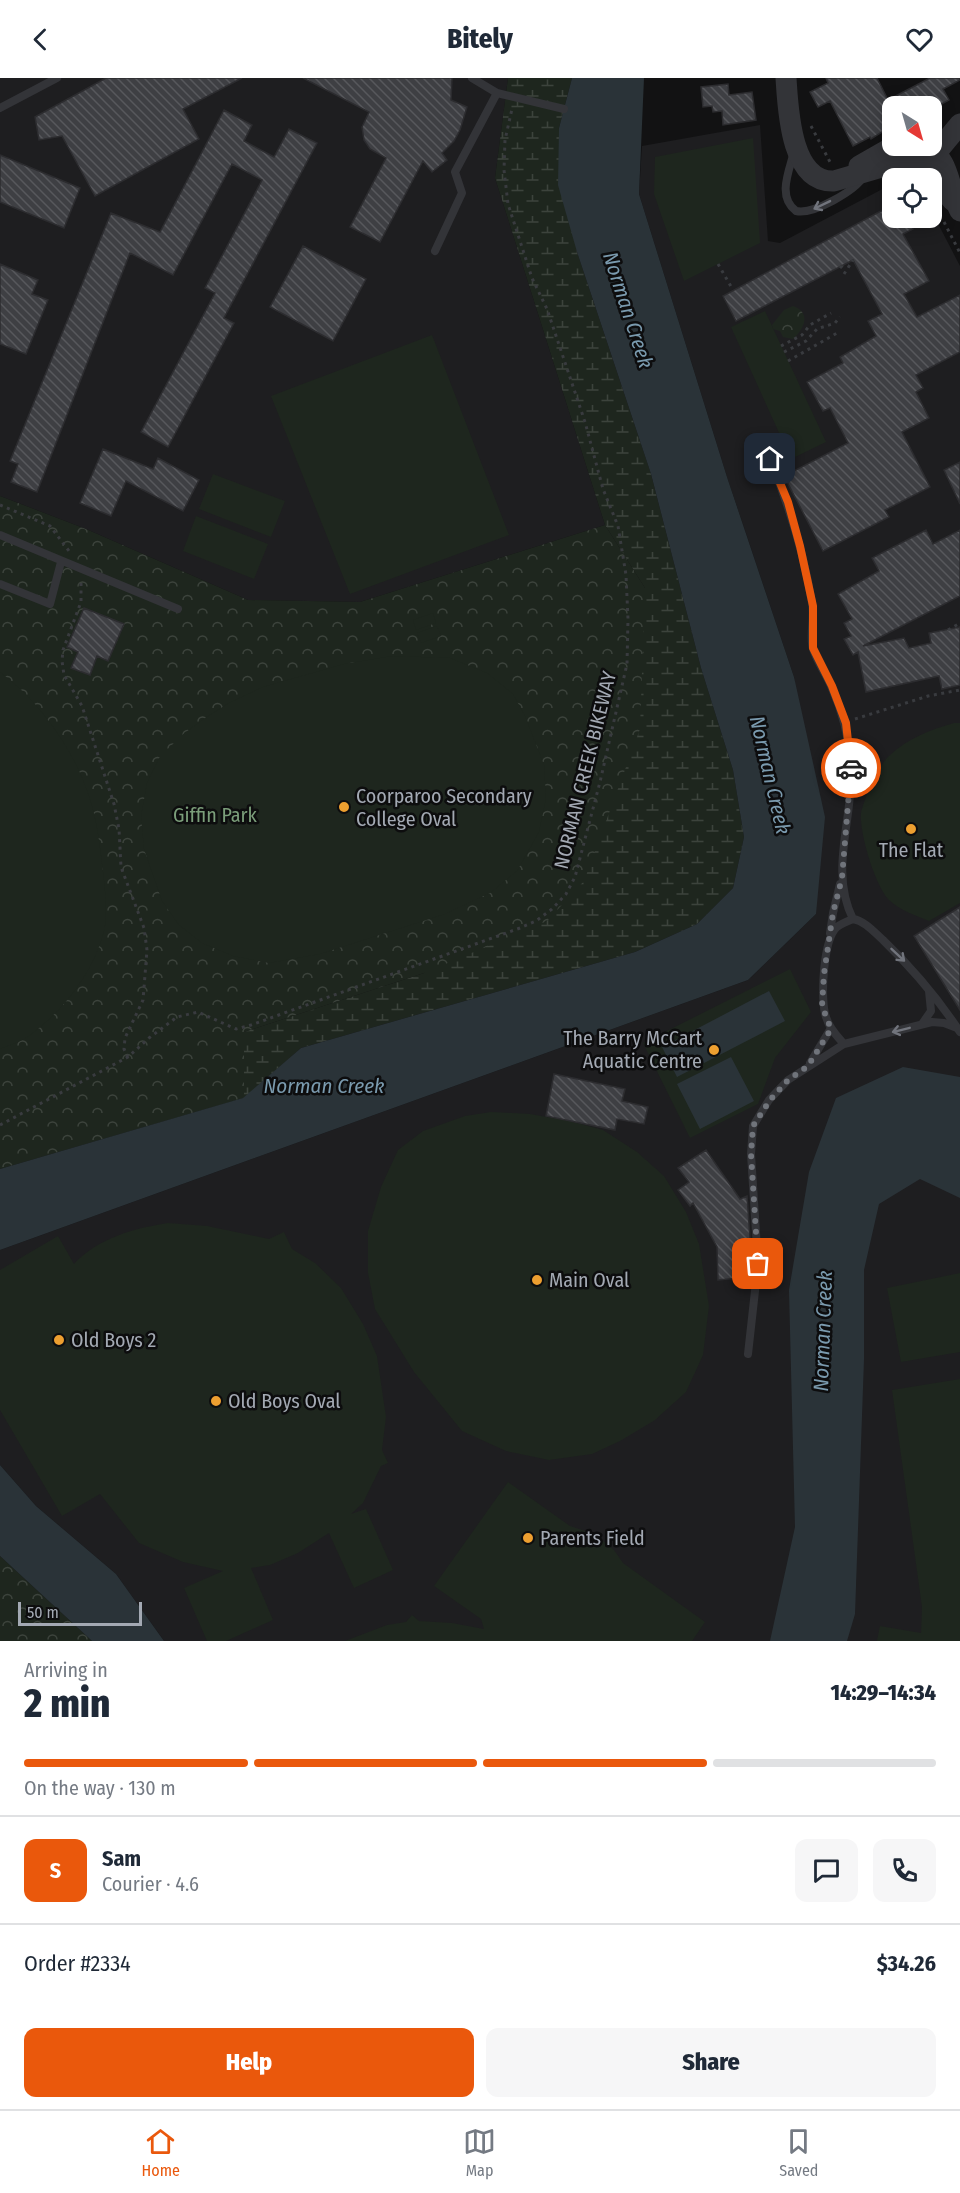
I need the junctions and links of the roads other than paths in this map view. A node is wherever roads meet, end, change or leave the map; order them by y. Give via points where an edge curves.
1 (57, 78) edge
2 (472, 78) edge
3 (786, 78) edge
4 (497, 93) junction
5 (0, 108) edge
6 (564, 110) dead end
7 (960, 121) edge
8 (942, 135) edge
9 (795, 146) junction
10 (882, 151) edge
11 (912, 156) edge
12 (932, 156) edge
13 (867, 171) junction
14 (831, 174) junction
15 (958, 207) edge
16 (435, 251) dead end
17 (770, 459) dead end
18 (0, 535) edge
19 (61, 562) junction
20 (0, 584) edge
21 (178, 609) dead end
22 (842, 878) junction
23 (853, 919) junction
24 (830, 937) junction
25 (929, 987) junction
26 (922, 1024) junction
27 (831, 1029) junction
28 (959, 1030) edge
29 (844, 1044) junction
30 (808, 1066) junction
31 (748, 1354) dead end

1 - 5 lane
2 - 4 lane
3 - 9 street
4 - 6 lane
4 - 16 lane via 455,172 462,193
7 - 8 street
13 -> 9 lane via 853,189 807,212 796,211 788,203 785,191
9 - 14 street via 809,170
10 - 14 street
11 - 13 street
12 - 15 street via 949,177
13 - 14 street
17 - 22 lane via 800,546 813,606 813,648 846,723 851,771
18 - 19 lane
19 - 20 lane via 50,604
19 - 21 lane
22 - 23 lane
22 - 24 lane
23 - 24 lane via 836,928
23 -> 25 lane via 869,927
24 - 27 lane via 822,1006
25 - 26 lane via 931,1011
25 - 28 lane
26 - 28 lane via 944,1023
26 -> 29 lane
27 - 29 lane
27 - 30 lane
29 - 30 lane
30 - 31 lane via 788,1080 753,1126 751,1154 758,1264

